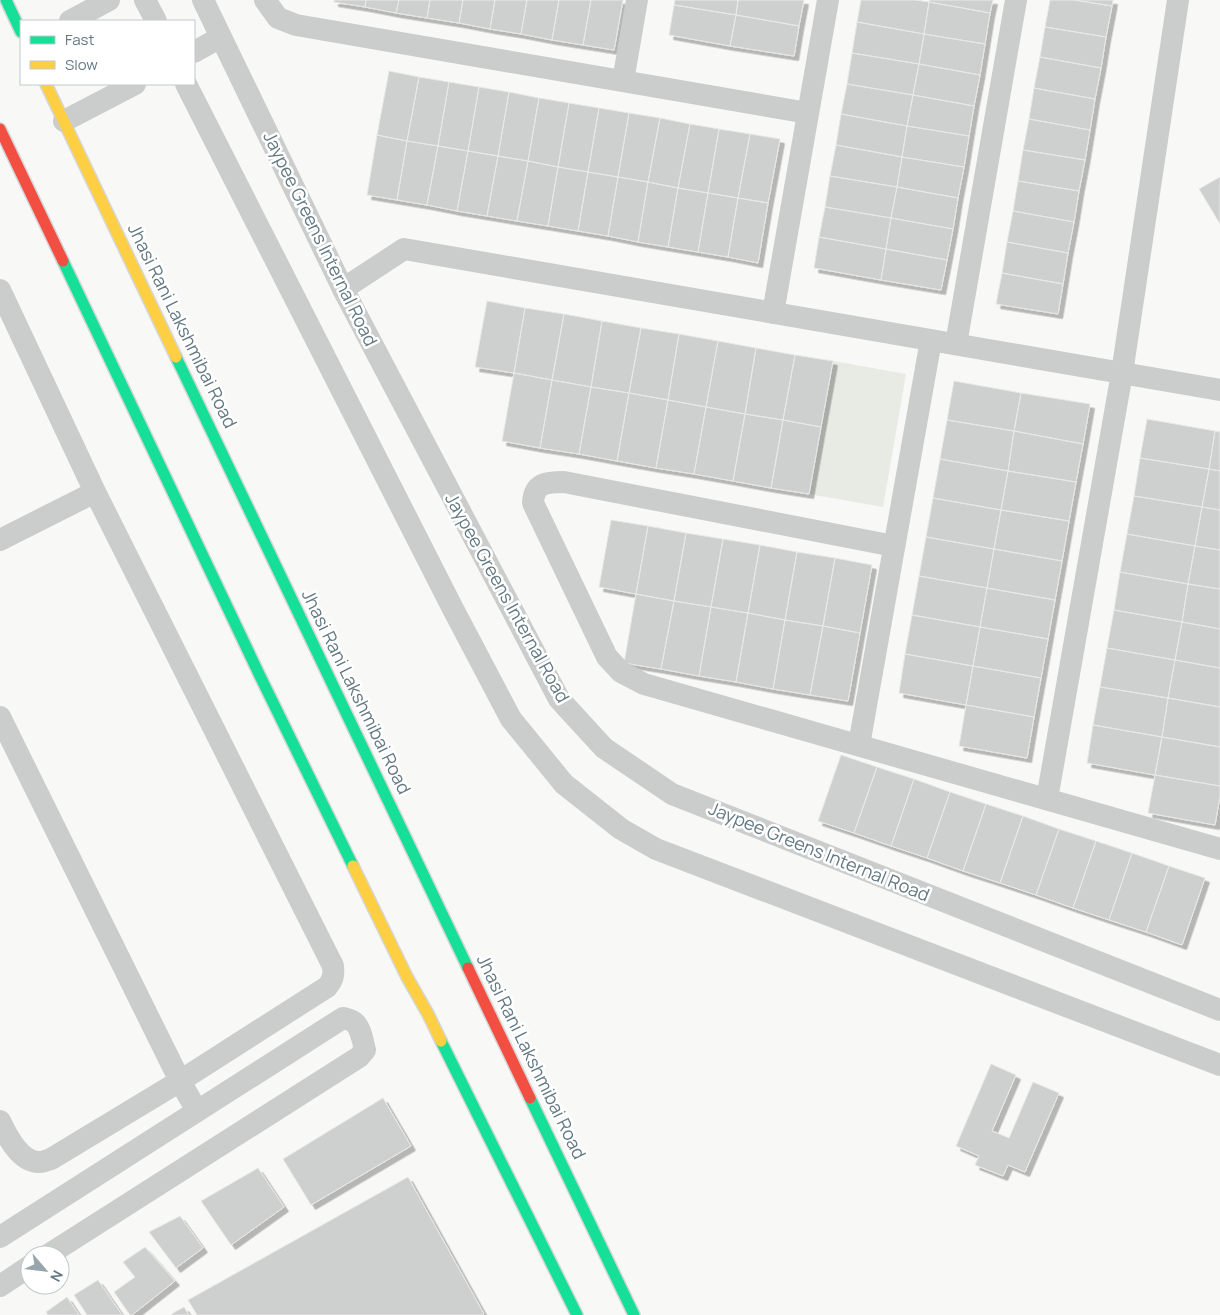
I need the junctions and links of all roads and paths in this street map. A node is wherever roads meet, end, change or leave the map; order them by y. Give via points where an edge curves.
1 (6, 0) edge
2 (109, 0) edge
3 (145, 0) edge
4 (203, 0) edge
5 (265, 0) edge
6 (637, 0) edge
7 (828, 0) edge
8 (1016, 0) edge
9 (1178, 0) edge
10 (72, 20) edge
11 (155, 20) edge
12 (20, 30) edge
13 (221, 37) junction
14 (195, 51) edge
15 (623, 81) junction
16 (46, 85) edge
17 (133, 85) edge
18 (187, 85) edge
19 (808, 113) junction
20 (64, 121) junction
21 (0, 129) edge
22 (343, 289) junction
23 (0, 290) edge
24 (773, 313) junction
25 (931, 340) junction
26 (956, 344) junction
27 (1122, 373) junction
28 (1220, 390) edge
29 (96, 492) junction
30 (0, 540) edge
31 (894, 546) junction
32 (0, 717) edge
33 (859, 745) junction
34 (1047, 800) junction
35 (1220, 849) edge
36 (1220, 1010) edge
37 (1220, 1065) edge
38 (180, 1081) junction
39 (196, 1111) junction
40 (0, 1121) edge
41 (0, 1237) edge
42 (64, 1245) edge
43 (20, 1273) edge
44 (0, 1286) edge
45 (577, 1315) edge
46 (634, 1315) edge

1 - 12 main road
2 - 10 street
3 - 11 street
4 - 13 street, Jaypee Greens Internal Road
5 - 15 street via 278,18 296,25
6 - 15 street
7 - 19 street
8 - 26 street
9 - 27 street
13 - 14 street
13 - 22 street, Jaypee Greens Internal Road
15 - 19 street
16 - 20 main road, Jhasi Rani Lakshmibai Road
17 - 20 street
18 - 37 street via 511,719 564,784 621,830 656,849
19 - 24 street
20 - 46 main road, Jhasi Rani Lakshmibai Road
21 - 45 main road via 263,683
22 - 24 street via 404,249
22 - 36 street, Jaypee Greens Internal Road via 559,699 604,748 672,794
23 - 29 street
24 - 25 street
25 - 26 street
25 - 31 street
26 - 27 street
27 - 28 street
27 - 34 street
29 - 30 street
29 - 38 street via 333,966 334,975 327,988
31 - 33 street
31 - 33 street via 564,482 550,482 534,493 533,503 607,657 621,672 644,684
32 - 38 street
33 - 34 street
34 - 35 street
38 - 39 street
38 - 40 street via 52,1159 39,1162 27,1159 16,1149
39 - 41 street
39 - 42 street via 343,1018 356,1024 365,1050 359,1057
43 - 44 street

